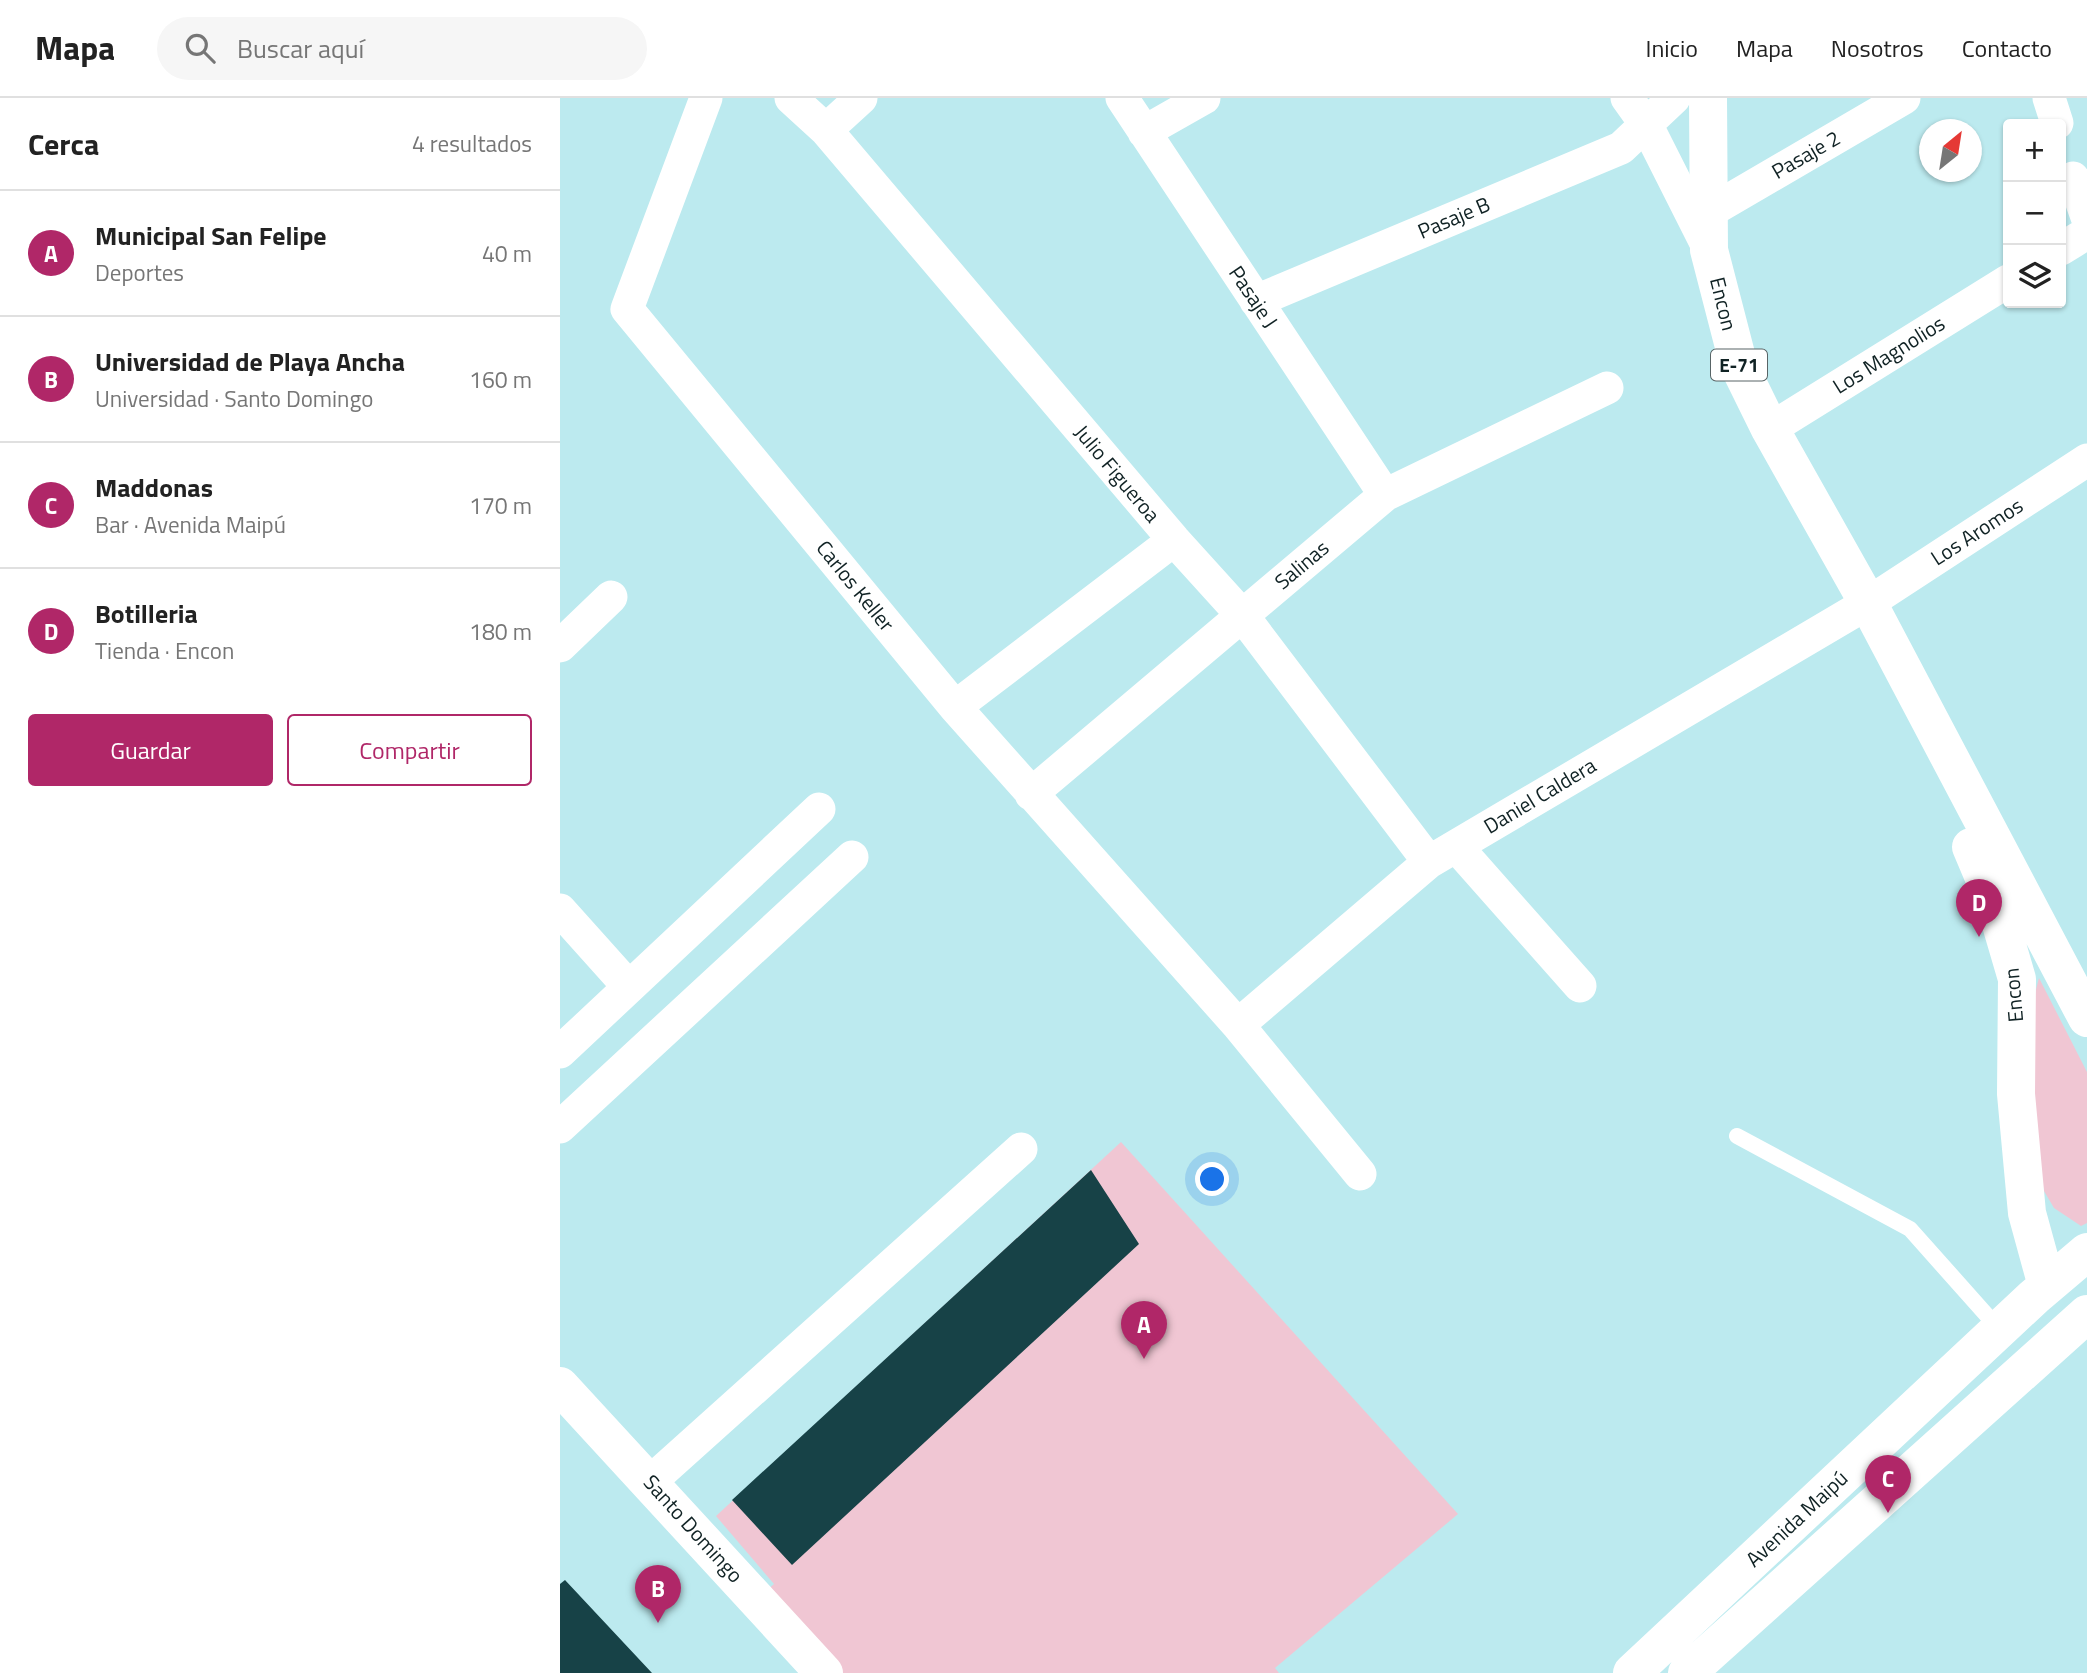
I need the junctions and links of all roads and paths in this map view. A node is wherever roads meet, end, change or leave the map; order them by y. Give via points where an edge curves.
1 (706, 98) edge
2 (791, 98) edge
3 (861, 98) edge
4 (1122, 98) edge
5 (1205, 98) edge
6 (1628, 98) edge
7 (1674, 98) edge
8 (1708, 98) edge
9 (1904, 98) edge
10 (1647, 126) junction
11 (826, 130) junction
12 (1144, 132) junction
13 (2073, 178) dead end
14 (1707, 213) junction
15 (2087, 217) edge
16 (2087, 233) edge
17 (2066, 246) edge
18 (1710, 250) junction
19 (2003, 284) edge
20 (1256, 302) junction
21 (1607, 388) dead end
22 (1770, 429) junction
23 (2087, 460) edge
24 (1385, 495) junction
25 (1174, 540) junction
26 (611, 597) dead end
27 (1868, 603) junction
28 (1242, 615) junction
29 (560, 646) edge
30 (955, 708) junction
31 (1031, 794) junction
32 (819, 809) dead end
33 (1442, 854) junction
34 (852, 857) dead end
35 (560, 910) edge
36 (1580, 986) dead end
37 (629, 987) junction
38 (2087, 1018) edge
39 (1238, 1025) junction
40 (560, 1052) edge
41 (560, 1127) edge
42 (1737, 1136) dead end
43 (1021, 1149) dead end
44 (1360, 1174) dead end
45 (2087, 1252) edge
46 (2047, 1286) junction
47 (2085, 1321) edge
48 (2000, 1330) junction
49 (560, 1386) edge
50 (650, 1482) junction
51 (824, 1673) edge
52 (1632, 1673) edge
53 (1687, 1673) edge

1 - 30 street, Carlos Keller via 627,309
2 - 11 street, Julio Figueroa
3 - 11 street
4 - 12 street, Pasaje J
5 - 12 street
6 - 10 street
7 - 10 street, Pasaje B
8 - 14 main road, Encon / E-71
9 - 14 street, Pasaje 2
10 - 18 street
10 - 20 street, Pasaje B via 1621,148
11 - 25 street, Julio Figueroa
12 - 20 street, Pasaje J
13 - 15 street
14 - 18 main road, Encon / E-71
16 - 17 street
18 - 22 main road, Encon / E-71 via 1740,366
19 - 22 street, Los Magnolios
20 - 24 street, Pasaje J
21 - 24 street, Salinas
22 - 27 main road, Encon / E-71
23 - 27 street, Los Aromos
24 - 28 street, Salinas
25 - 28 street, Julio Figueroa
25 - 30 street
26 - 29 street
27 - 33 street, Daniel Caldera
27 - 38 main road, Encon / E-71
27 - 46 main road, Encon / E-71 via 1995,904 2017,979 2016,1094 2027,1213
28 - 31 street, Salinas
28 - 33 street, Julio Figueroa
30 - 31 street, Carlos Keller
31 - 39 street, Carlos Keller
32 - 37 street
33 - 36 street, Julio Figueroa
33 - 39 street, Daniel Caldera
34 - 41 street
35 - 37 street
37 - 40 street
39 - 44 street, Carlos Keller
42 - 48 lane via 1910,1229
43 - 50 street
45 - 46 main road, Avenida Maipú
46 - 47 main road
46 - 48 main road, Avenida Maipú
47 - 53 main road, Avenida Maipú
48 - 52 main road, Avenida Maipú
49 - 50 main road, Santo Domingo
50 - 51 main road, Santo Domingo

